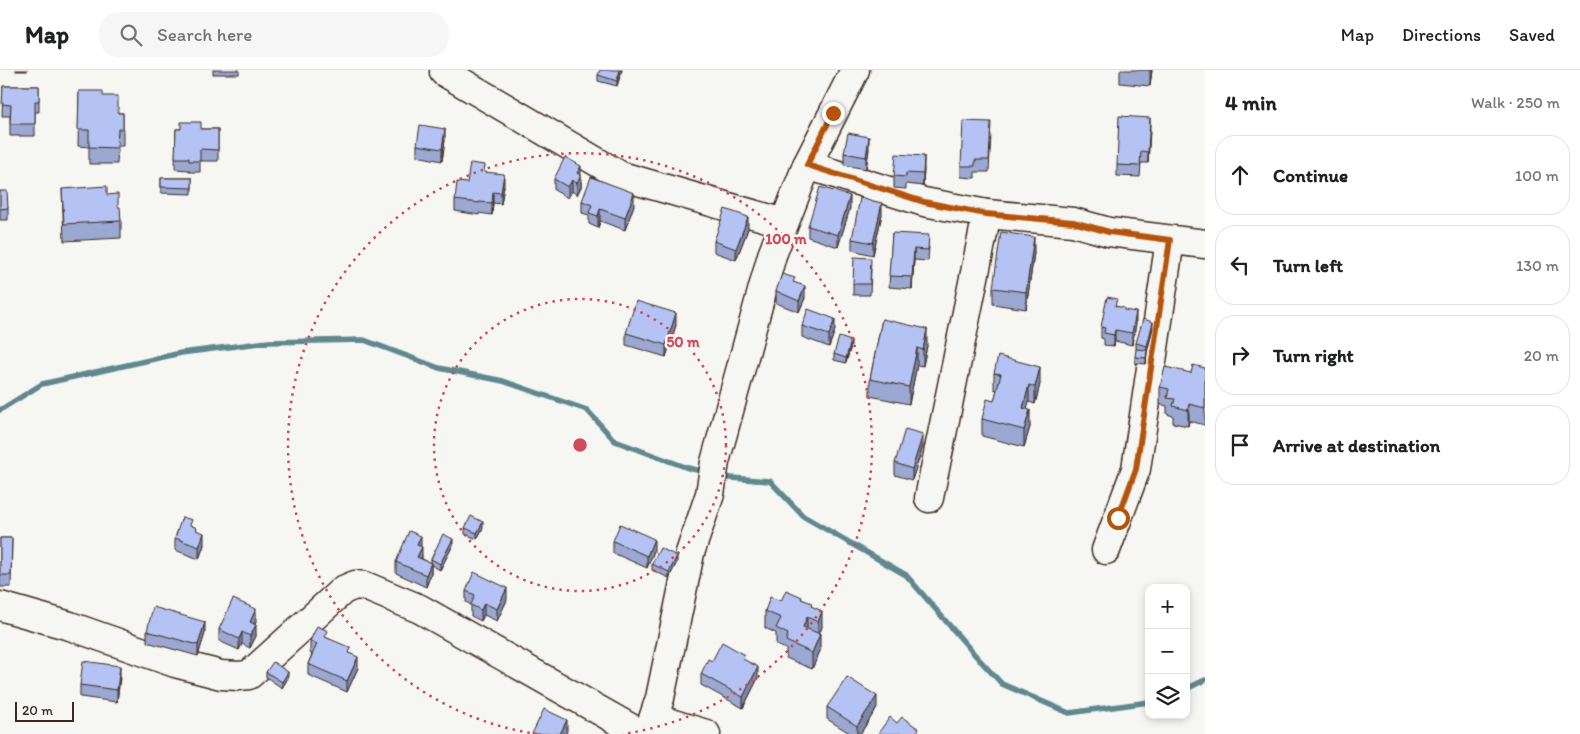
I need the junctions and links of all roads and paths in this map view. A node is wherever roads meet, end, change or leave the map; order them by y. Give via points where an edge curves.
1 (855, 70) edge
2 (444, 72) dead end
3 (807, 165) junction
4 (986, 214) junction
5 (784, 222) junction
6 (1170, 240) junction
7 (1205, 244) edge
8 (929, 498) dead end
9 (1106, 550) dead end
10 (0, 606) edge
11 (648, 729) edge
12 (706, 734) edge

1 - 3 street
2 - 5 street via 621,176
3 - 4 street via 924,202
3 - 5 street
4 - 6 street via 1073,222 1109,232
4 - 8 street
5 - 11 street via 715,462 710,494 690,552 660,698
6 - 7 street
6 - 9 street via 1136,469
10 - 11 street via 70,626 175,663 238,676 249,675 343,590 355,585 365,586 420,609
11 - 12 street

